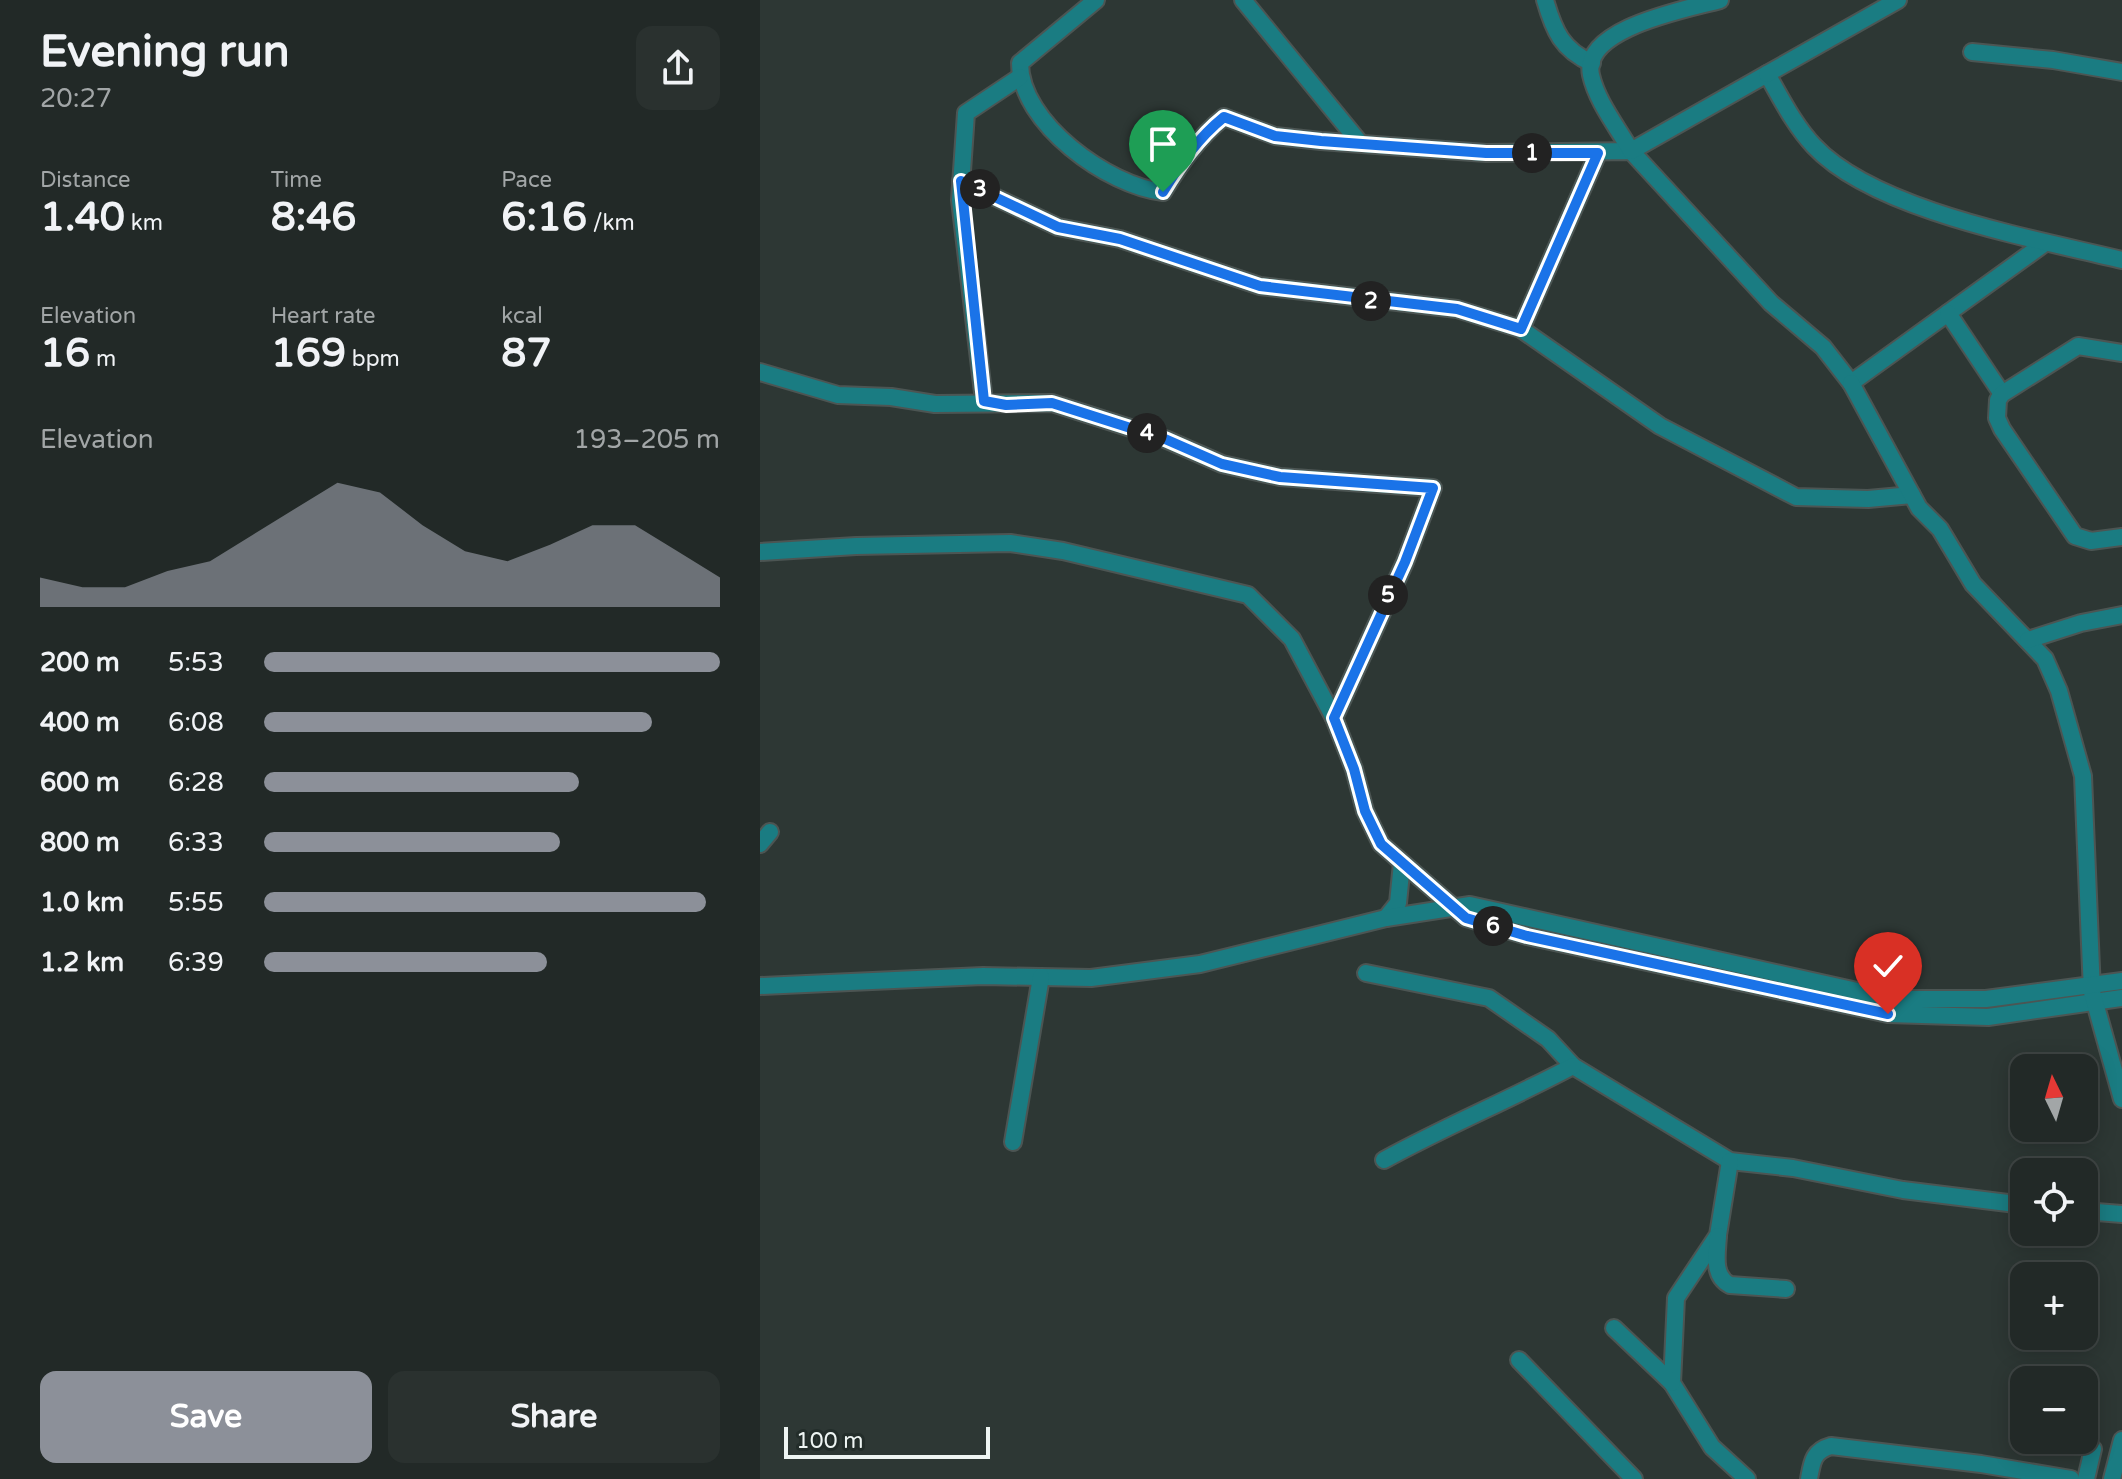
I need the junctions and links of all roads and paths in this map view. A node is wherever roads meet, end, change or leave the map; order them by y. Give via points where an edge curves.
1 (1096, 0) edge
2 (1243, 0) edge
3 (1545, 0) edge
4 (1720, 0) edge
5 (1898, 0) edge
6 (1972, 52) dead end
7 (1592, 63) junction
8 (2122, 72) edge
9 (1767, 74) junction
10 (1020, 77) junction
11 (1360, 143) junction
12 (1631, 151) junction
13 (1598, 153) junction
14 (961, 181) junction
15 (2045, 243) junction
16 (2122, 260) edge
17 (1948, 313) junction
18 (1521, 329) junction
19 (2122, 353) edge
20 (760, 372) edge
21 (1851, 383) junction
22 (2002, 394) junction
23 (984, 401) junction
24 (1912, 495) junction
25 (2122, 537) edge
26 (760, 552) edge
27 (2122, 615) edge
28 (2028, 640) junction
29 (1334, 718) junction
30 (1402, 863) junction
31 (1452, 909) junction
32 (1386, 918) junction
33 (1366, 973) dead end
34 (1041, 977) junction
35 (2122, 981) edge
36 (760, 986) edge
37 (2093, 992) junction
38 (2122, 998) edge
39 (1986, 999) junction
40 (1988, 1017) junction
41 (1573, 1066) junction
42 (2122, 1099) edge
43 (1013, 1142) dead end
44 (1384, 1160) dead end
45 (1730, 1161) junction
46 (2010, 1203) edge
47 (2098, 1212) edge
48 (2122, 1214) edge
49 (1718, 1235) junction
50 (1786, 1289) dead end
51 (1614, 1328) dead end
52 (1519, 1360) dead end
53 (1672, 1383) junction
54 (2122, 1441) edge
55 (2092, 1454) edge
56 (1634, 1479) edge
57 (1747, 1479) edge
58 (1809, 1479) edge
59 (2071, 1479) edge
60 (2086, 1479) edge
61 (2112, 1479) edge

1 - 10 street via 1020,63
2 - 11 street
3 - 7 street via 1559,39 1571,54
4 - 7 street via 1616,32 1593,55
5 - 9 street
6 - 8 street
7 - 12 street via 1590,73
9 - 12 street
9 - 15 street via 1814,147 1849,171 1894,197
10 - 11 street via 1034,108 1084,160 1147,191 1163,192 1182,161 1224,117 1275,136
10 - 14 street via 966,113
11 - 13 street via 1486,153
12 - 13 street
12 - 21 street via 1771,303 1823,347
13 - 18 street
14 - 18 street via 1058,227 1120,239 1260,286 1457,309
14 - 23 street
15 - 16 street
15 - 17 street
17 - 21 street
17 - 22 street
18 - 24 street via 1660,426 1796,497
19 - 22 street via 2078,346
20 - 23 street via 838,395 935,404
21 - 24 street
22 - 25 street via 1996,408 2002,429 2068,528 2083,541
23 - 29 street via 1052,403 1165,439 1222,464 1280,477 1433,488
24 - 28 street via 1973,584
26 - 29 street via 1010,543 1248,595 1292,639
27 - 28 street
28 - 37 street via 2045,659 2059,691 2083,776
29 - 30 street via 1365,811 1381,844
30 - 31 street
30 - 32 street via 1398,903
31 - 32 street
31 - 39 street via 1485,908 1893,999
31 - 40 street via 1527,936 1851,1009
32 - 34 street via 1200,964 1091,978
33 - 41 street via 1489,998 1548,1039
34 - 36 street
34 - 43 street
35 - 37 street
37 - 38 street
37 - 39 street
37 - 40 street
37 - 42 street
39 - 40 street
41 - 44 street
41 - 45 street
45 - 46 street
45 - 49 street
47 - 48 street
49 - 50 street via 1716,1266 1723,1281
49 - 53 street via 1676,1298
51 - 53 street
52 - 56 street
53 - 57 street via 1712,1447
54 - 61 street
55 - 60 street
58 - 59 street via 1812,1460 1831,1446

